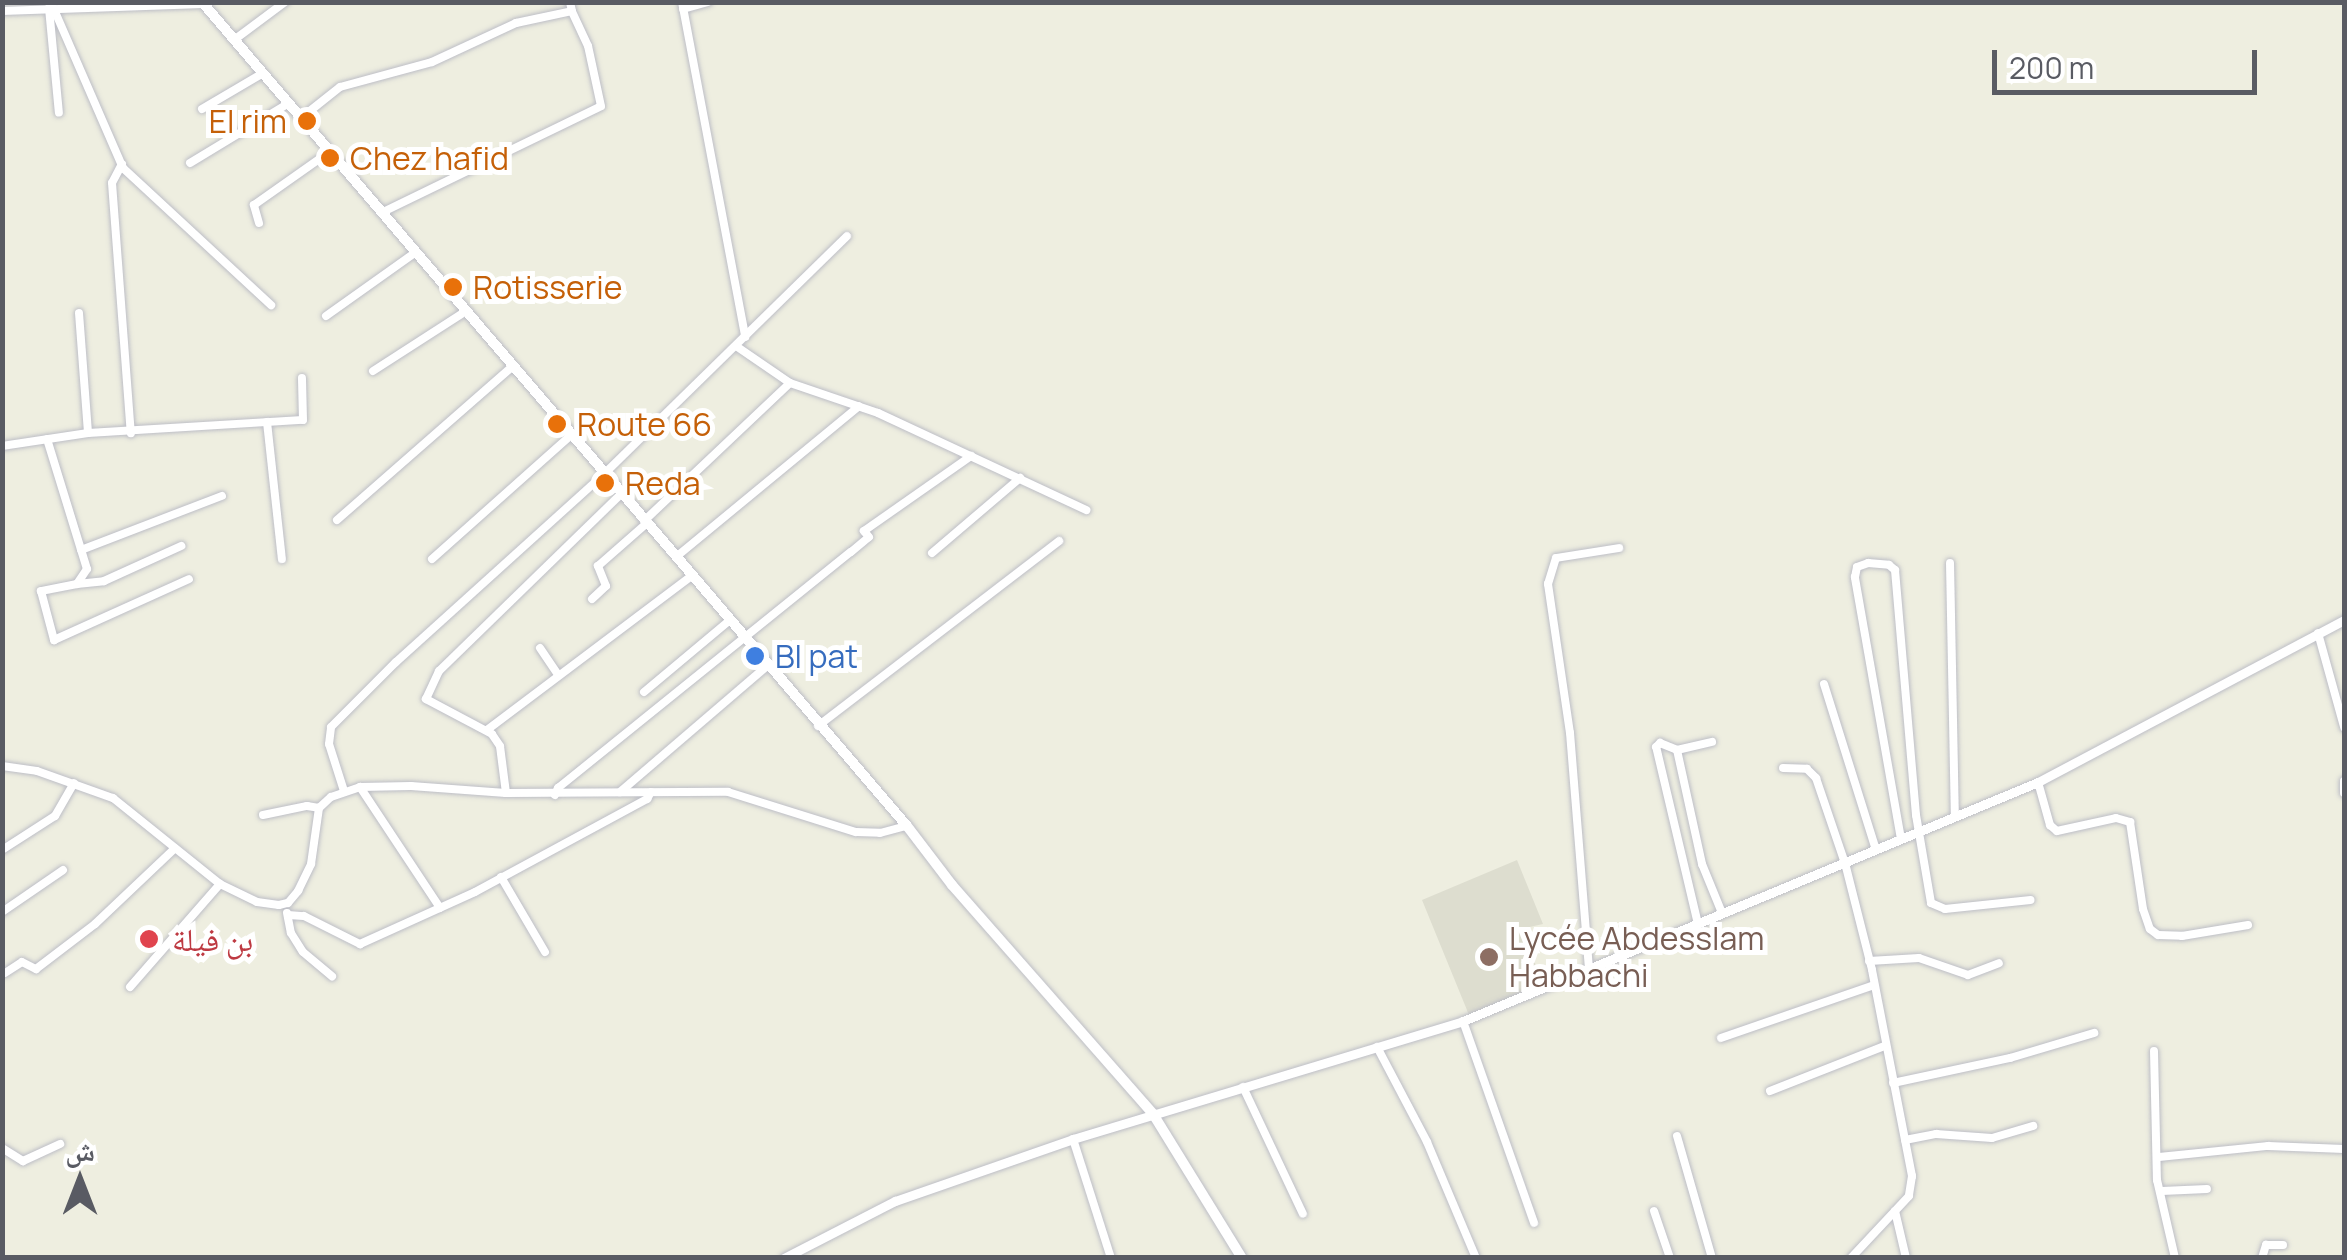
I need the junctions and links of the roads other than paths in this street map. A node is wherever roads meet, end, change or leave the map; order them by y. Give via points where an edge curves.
1 (285, 2) edge
2 (708, 2) edge
3 (202, 3) edge
4 (683, 6) edge
5 (51, 7) junction
6 (571, 7) edge
7 (2, 11) edge
8 (234, 40) junction
9 (263, 74) junction
10 (288, 103) junction
11 (202, 109) dead end
12 (59, 113) dead end
13 (301, 118) junction
14 (329, 152) junction
15 (190, 163) dead end
16 (122, 164) junction
17 (382, 212) junction
18 (259, 223) dead end
19 (848, 236) dead end
20 (416, 252) junction
21 (272, 305) dead end
22 (466, 311) junction
23 (79, 313) dead end
24 (326, 316) dead end
25 (746, 338) junction
26 (736, 346) junction
27 (513, 366) junction
28 (372, 371) dead end
29 (302, 378) dead end
30 (790, 383) junction
31 (859, 406) junction
32 (267, 422) junction
33 (88, 433) junction
34 (132, 433) junction
35 (571, 435) junction
36 (47, 438) junction
37 (2, 446) edge
38 (970, 456) junction
39 (604, 474) junction
40 (1020, 478) junction
41 (621, 494) junction
42 (222, 496) dead end
43 (1086, 510) dead end
44 (336, 520) dead end
45 (645, 522) junction
46 (1059, 542) dead end
47 (181, 546) dead end
48 (1619, 548) dead end
49 (81, 550) junction
50 (932, 553) dead end
51 (676, 558) junction
52 (282, 559) dead end
53 (432, 559) dead end
54 (1950, 563) dead end
55 (690, 576) junction
56 (189, 579) dead end
57 (77, 584) junction
58 (592, 598) dead end
59 (2344, 620) edge
60 (729, 621) junction
61 (2318, 633) junction
62 (745, 640) junction
63 (540, 648) dead end
64 (767, 666) junction
65 (558, 675) junction
66 (1824, 684) dead end
67 (644, 692) dead end
68 (818, 726) junction
69 (2344, 727) edge
70 (485, 729) junction
71 (1712, 742) dead end
72 (1678, 750) junction
73 (2, 766) edge
74 (1783, 768) dead end
75 (2344, 781) edge
76 (74, 782) junction
77 (2038, 782) junction
78 (360, 787) junction
79 (344, 791) junction
80 (620, 792) junction
81 (651, 792) junction
82 (506, 793) junction
83 (2344, 793) edge
84 (555, 794) junction
85 (319, 808) junction
86 (263, 814) dead end
87 (1955, 817) junction
88 (906, 826) junction
89 (1920, 832) junction
90 (1901, 840) junction
91 (175, 848) junction
92 (2, 850) edge
93 (1876, 850) junction
94 (1845, 863) junction
95 (63, 870) dead end
96 (501, 878) junction
97 (220, 884) junction
98 (2031, 900) dead end
99 (288, 903) junction
100 (440, 908) junction
101 (2, 912) edge
102 (1722, 913) junction
103 (288, 915) junction
104 (1698, 924) junction
105 (2248, 925) dead end
106 (545, 952) dead end
107 (1869, 961) junction
108 (1999, 963) dead end
109 (1588, 969) junction
110 (5, 973) edge
111 (332, 976) dead end
112 (1874, 985) junction
113 (130, 987) dead end
114 (1463, 1021) junction
115 (2094, 1032) dead end
116 (1721, 1038) dead end
117 (1884, 1046) junction
118 (1377, 1047) junction
119 (2154, 1051) dead end
120 (1893, 1083) junction
121 (1243, 1087) junction
122 (1770, 1091) dead end
123 (1153, 1114) junction
124 (2033, 1126) dead end
125 (1677, 1136) dead end
126 (1073, 1139) junction
127 (1904, 1140) junction
128 (60, 1144) dead end
129 (2, 1148) edge
130 (2344, 1150) edge
131 (2159, 1157) junction
132 (2207, 1190) dead end
133 (2162, 1191) junction
134 (1654, 1211) dead end
135 (1895, 1211) junction
136 (1303, 1214) dead end
137 (1534, 1223) dead end
138 (2283, 1245) dead end
139 (784, 1258) edge
140 (1111, 1258) edge
141 (1242, 1258) edge
142 (1476, 1258) edge
143 (1670, 1258) edge
144 (1712, 1258) edge
145 (1851, 1258) edge
146 (1906, 1258) edge
147 (2175, 1258) edge
148 (2262, 1258) edge

1 - 8 street
2 - 4 street
3 - 5 street
3 - 8 main road
4 - 25 street
5 - 7 street
5 - 12 street
5 - 16 street
6 - 13 street via 516,23 432,62 340,87
6 - 17 street via 601,106
8 - 9 main road
9 - 10 main road
9 - 11 street
10 - 13 main road
10 - 15 street
13 - 14 main road
14 - 17 main road
14 - 18 street via 254,205
16 - 21 street via 136,185
16 - 34 street via 112,183
17 - 20 main road
19 - 25 street
20 - 22 main road
20 - 24 street
22 - 27 main road
22 - 28 street
23 - 33 street
25 - 26 street
26 - 30 street
26 - 39 street
27 - 35 main road
27 - 44 street
29 - 32 street via 304,419
30 - 31 street
30 - 45 street
31 - 38 street
31 - 51 street
32 - 34 street
32 - 52 street
33 - 34 street
33 - 36 street
35 - 39 main road
35 - 53 street
36 - 37 street
36 - 49 street
38 - 40 street
38 - 62 street via 864,531 869,537
39 - 41 main road
39 - 79 street via 332,728 329,744
40 - 43 street
40 - 50 street
41 - 45 main road
41 - 70 street via 439,671 426,699
42 - 49 street
45 - 51 main road
45 - 58 street via 598,566 606,586
46 - 68 street
47 - 57 street via 104,581
48 - 109 street via 1556,558 1548,584 1570,733
49 - 57 street via 87,569
51 - 55 main road
54 - 87 street
55 - 60 main road
55 - 65 street
56 - 57 street via 54,640 41,592
59 - 61 street
60 - 62 main road
60 - 67 street
61 - 69 street
61 - 77 street
62 - 64 main road
62 - 84 street
63 - 65 street
64 - 68 main road
64 - 80 street
65 - 70 street
66 - 93 street
68 - 88 main road
70 - 82 street via 500,746
71 - 72 street
72 - 102 street via 1702,864
72 - 104 street via 1656,747
73 - 76 street
74 - 94 street via 1807,769 1816,778
75 - 83 street
76 - 91 street via 114,798
76 - 92 street via 54,816
77 - 87 street
77 - 105 street via 2057,831 2116,818 2130,822 2150,930 2182,936
78 - 79 street
78 - 82 street
78 - 100 street
79 - 85 street
80 - 81 street
80 - 84 street
81 - 88 street via 746,795 856,832
81 - 96 street
82 - 84 street
85 - 86 street
85 - 99 street via 311,864
87 - 89 street
88 - 123 main road
89 - 90 street
89 - 90 street via 1895,570 1868,563 1857,567 1855,577
89 - 98 street via 1931,904
90 - 93 street
91 - 97 street
91 - 110 street via 36,969 22,962
93 - 94 street
94 - 102 street
94 - 107 street
95 - 101 street
96 - 100 street
96 - 106 street
97 - 99 street via 257,902
97 - 113 street
99 - 103 street
100 - 103 street via 360,944 304,916
102 - 104 street
103 - 111 street via 303,952
104 - 109 street
107 - 108 street via 1919,958 1968,974
107 - 112 street
109 - 114 street
112 - 116 street
112 - 117 street
114 - 118 street
114 - 137 street
115 - 120 street
117 - 120 street
117 - 122 street
118 - 121 street
118 - 142 street
119 - 131 street
120 - 127 street
121 - 123 street
121 - 136 street
123 - 126 street
123 - 141 main road
124 - 127 street via 1992,1138 1936,1134
125 - 144 street
126 - 139 street via 895,1201
126 - 140 street
127 - 135 street via 1912,1188
128 - 129 street via 23,1162
130 - 131 street via 2268,1146
131 - 133 street
132 - 133 street
133 - 147 street
134 - 143 street
135 - 145 street
135 - 146 street
138 - 148 street via 2266,1245

